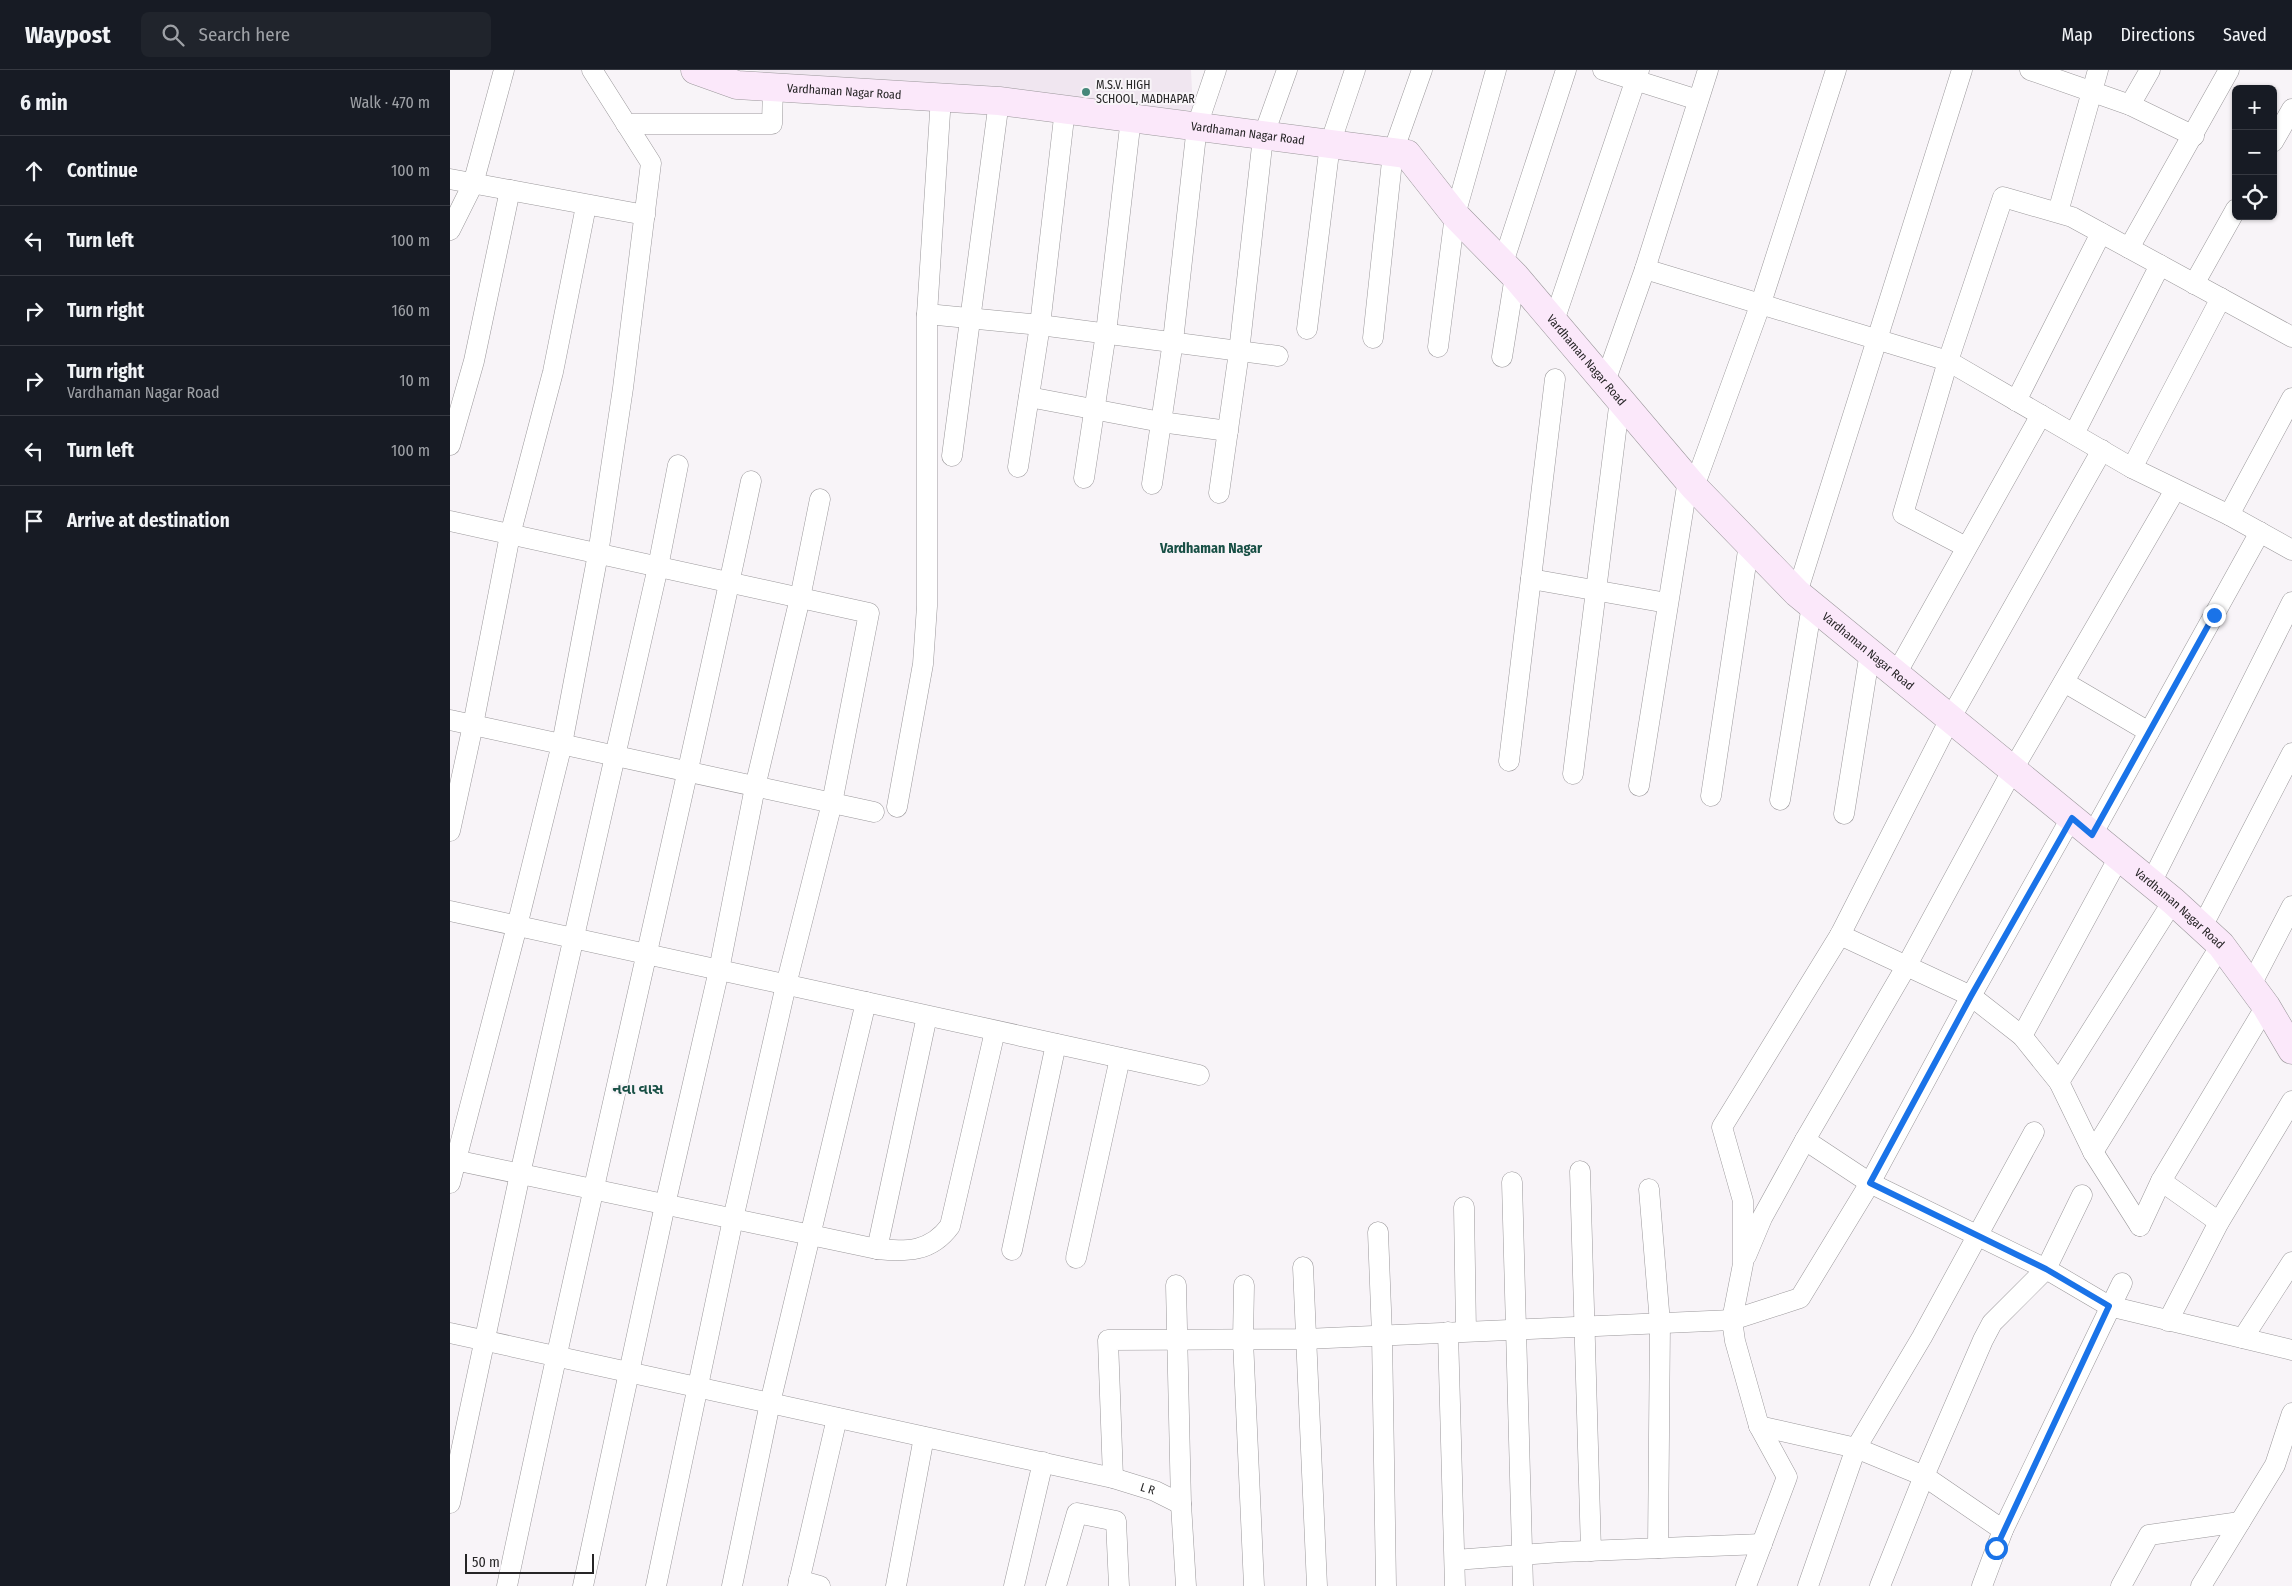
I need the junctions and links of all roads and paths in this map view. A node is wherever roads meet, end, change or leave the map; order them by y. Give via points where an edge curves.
1 (504, 70) edge
2 (592, 70) edge
3 (695, 70) edge
4 (1200, 70) edge
5 (1216, 70) edge
6 (1287, 70) edge
7 (1355, 70) edge
8 (1422, 70) edge
9 (1496, 70) edge
10 (1566, 70) edge
11 (1603, 70) edge
12 (1708, 70) edge
13 (1836, 70) edge
14 (1962, 70) edge
15 (2030, 70) edge
16 (2098, 70) edge
17 (2150, 70) edge
18 (2229, 70) edge
19 (1637, 75) edge
20 (773, 87) junction
21 (2092, 91) junction
22 (941, 97) junction
23 (1698, 100) junction
24 (999, 101) junction
25 (2130, 105) junction
26 (1065, 109) junction
27 (2292, 109) edge
28 (1200, 117) junction
29 (1131, 118) junction
30 (626, 124) junction
31 (2277, 135) edge
32 (2194, 136) junction
33 (1263, 137) junction
34 (1330, 144) junction
35 (1393, 152) junction
36 (450, 180) edge
37 (473, 184) junction
38 (510, 190) junction
39 (586, 206) junction
40 (2058, 212) junction
41 (645, 215) junction
42 (1455, 215) junction
43 (2232, 216) edge
44 (450, 230) edge
45 (2101, 233) junction
46 (2129, 248) junction
47 (2160, 265) junction
48 (1645, 269) junction
49 (1509, 270) junction
50 (2194, 284) junction
51 (2220, 298) junction
52 (1761, 303) junction
53 (926, 314) junction
54 (972, 318) junction
55 (1554, 321) junction
56 (1040, 325) junction
57 (1307, 329) dead end
58 (1106, 333) junction
59 (2292, 337) edge
60 (1373, 338) dead end
61 (1878, 339) junction
62 (1173, 341) junction
63 (1438, 347) dead end
64 (1239, 352) junction
65 (1278, 356) dead end
66 (1502, 357) dead end
67 (1948, 361) junction
68 (1555, 379) dead end
69 (1612, 391) junction
70 (1029, 397) junction
71 (2292, 398) edge
72 (2016, 401) junction
73 (1094, 410) junction
74 (2041, 415) junction
75 (1161, 422) junction
76 (1228, 431) junction
77 (2074, 434) junction
78 (450, 445) edge
79 (2102, 450) junction
80 (952, 456) dead end
81 (678, 465) dead end
82 (1018, 467) dead end
83 (2132, 468) junction
84 (1084, 478) dead end
85 (751, 481) dead end
86 (1691, 483) junction
87 (1152, 484) dead end
88 (2174, 490) junction
89 (1219, 493) dead end
90 (820, 499) dead end
91 (2229, 515) junction
92 (450, 521) edge
93 (2260, 532) junction
94 (510, 535) junction
95 (1749, 544) junction
96 (2290, 544) edge
97 (1966, 547) junction
98 (598, 554) junction
99 (658, 567) junction
100 (1531, 579) junction
101 (729, 583) junction
102 (1596, 589) junction
103 (800, 598) junction
104 (1804, 599) junction
105 (2292, 602) edge
106 (1667, 603) junction
107 (1870, 652) junction
108 (1896, 674) junction
109 (2064, 682) junction
110 (1950, 719) junction
111 (450, 720) edge
112 (474, 725) junction
113 (2149, 732) junction
114 (562, 744) junction
115 (2292, 753) edge
116 (614, 756) junction
117 (1509, 761) dead end
118 (2012, 771) junction
119 (687, 772) junction
120 (1573, 774) dead end
121 (756, 786) junction
122 (1639, 786) dead end
123 (1711, 796) dead end
124 (1780, 800) dead end
125 (832, 803) junction
126 (897, 807) dead end
127 (874, 812) dead end
128 (1844, 814) dead end
129 (2082, 826) junction
130 (450, 831) edge
131 (2118, 857) junction
132 (2151, 883) junction
133 (2173, 901) junction
134 (2292, 906) edge
135 (450, 911) edge
136 (517, 926) junction
137 (1840, 935) junction
138 (2211, 936) junction
139 (574, 938) junction
140 (647, 954) junction
141 (1907, 966) junction
142 (719, 970) junction
143 (786, 985) junction
144 (1971, 996) junction
145 (2258, 996) junction
146 (866, 1002) junction
147 (927, 1016) junction
148 (994, 1031) junction
149 (2022, 1036) junction
150 (1056, 1044) junction
151 (2292, 1050) edge
152 (1120, 1058) junction
153 (1199, 1075) dead end
154 (2059, 1082) junction
155 (2292, 1101) edge
156 (2034, 1132) dead end
157 (1805, 1140) junction
158 (2092, 1152) junction
159 (453, 1160) edge
160 (1580, 1171) dead end
161 (520, 1174) junction
162 (2162, 1181) junction
163 (1512, 1182) dead end
164 (450, 1183) edge
165 (1870, 1183) junction
166 (593, 1189) junction
167 (1649, 1189) dead end
168 (2082, 1195) dead end
169 (665, 1205) junction
170 (1464, 1207) dead end
171 (733, 1219) junction
172 (2219, 1222) junction
173 (1378, 1232) dead end
174 (810, 1235) junction
175 (1977, 1236) junction
176 (877, 1249) junction
177 (1012, 1250) dead end
178 (1076, 1258) dead end
179 (2292, 1262) edge
180 (1743, 1264) junction
181 (1303, 1267) dead end
182 (2046, 1269) junction
183 (2122, 1283) dead end
184 (1176, 1285) dead end
185 (1244, 1285) dead end
186 (2109, 1306) junction
187 (1732, 1320) junction
188 (2168, 1321) junction
189 (1660, 1323) junction
190 (1585, 1326) junction
191 (1517, 1329) junction
192 (1457, 1332) junction
193 (450, 1334) edge
194 (1382, 1335) junction
195 (2242, 1338) junction
196 (1305, 1339) junction
197 (1243, 1340) junction
198 (483, 1341) junction
199 (1177, 1341) junction
200 (2292, 1350) edge
201 (555, 1356) junction
202 (630, 1373) junction
203 (698, 1388) junction
204 (770, 1403) junction
205 (2292, 1412) edge
206 (838, 1418) junction
207 (1759, 1426) junction
208 (924, 1437) junction
209 (1856, 1448) junction
210 (1043, 1462) junction
211 (2283, 1464) edge
212 (1924, 1476) junction
213 (1113, 1478) junction
214 (450, 1503) edge
215 (1181, 1504) junction
216 (2240, 1522) junction
217 (2003, 1530) junction
218 (1762, 1544) junction
219 (1658, 1548) junction
220 (1591, 1551) junction
221 (1523, 1555) junction
222 (1455, 1560) junction
223 (798, 1583) edge
224 (507, 1586) edge
225 (583, 1586) edge
226 (656, 1586) edge
227 (732, 1586) edge
228 (820, 1586) edge
229 (896, 1586) edge
230 (1014, 1586) edge
231 (1056, 1586) edge
232 (1119, 1586) edge
233 (1186, 1586) edge
234 (1254, 1586) edge
235 (1317, 1586) edge
236 (1386, 1586) edge
237 (1455, 1586) edge
238 (1523, 1586) edge
239 (1746, 1586) edge
240 (1808, 1586) edge
241 (1880, 1586) edge
242 (1982, 1586) edge
243 (2121, 1586) edge
244 (2201, 1586) edge

1 - 37 street
2 - 30 street
3 - 20 street, Vardhaman Nagar Road via 737,85
4 - 28 street, Vardhaman Nagar Road
5 - 28 street
6 - 33 street
7 - 34 street
8 - 35 street
9 - 42 street
10 - 49 street
11 - 19 street
12 - 23 street
13 - 52 street
14 - 61 street
15 - 21 street
16 - 21 street
17 - 25 street
18 - 32 street
19 - 23 street
19 - 55 street
20 - 22 street, Vardhaman Nagar Road
20 - 30 street via 772,124
21 - 25 street
21 - 40 street
22 - 24 street, Vardhaman Nagar Road
22 - 53 street
23 - 48 street
24 - 26 street, Vardhaman Nagar Road
24 - 54 street
25 - 32 street
26 - 29 street, Vardhaman Nagar Road
26 - 56 street
27 - 31 street
28 - 29 street, Vardhaman Nagar Road
28 - 33 street, Vardhaman Nagar Road
28 - 62 street
29 - 58 street
30 - 41 street via 651,163
32 - 46 street
33 - 34 street, Vardhaman Nagar Road
33 - 64 street
34 - 35 street, Vardhaman Nagar Road
34 - 57 street
35 - 42 street, Vardhaman Nagar Road via 1407,154
35 - 60 street
36 - 37 street
37 - 38 street
37 - 44 street
38 - 39 street
38 - 78 street via 474,361
39 - 41 street
39 - 94 street via 553,372
40 - 45 street
40 - 67 street via 2003,197
41 - 98 street
42 - 49 street, Vardhaman Nagar Road
42 - 63 street
43 - 50 street
45 - 46 street
45 - 72 street
46 - 47 street
47 - 50 street
47 - 77 street
48 - 52 street
48 - 69 street
49 - 55 street, Vardhaman Nagar Road
49 - 66 street
50 - 51 street
51 - 59 street
51 - 83 street
52 - 61 street
52 - 86 street
53 - 54 street
53 - 126 street via 927,606 924,664
54 - 56 street
54 - 80 street
55 - 69 street, Vardhaman Nagar Road
56 - 58 street
56 - 70 street
58 - 62 street
58 - 73 street
61 - 67 street
61 - 104 street
62 - 64 street
62 - 75 street
64 - 65 street
64 - 76 street
67 - 72 street
67 - 97 street via 1903,514
68 - 100 street
69 - 86 street, Vardhaman Nagar Road
69 - 102 street
70 - 73 street
70 - 82 street
71 - 91 street
72 - 74 street
73 - 75 street
73 - 84 street
74 - 77 street
74 - 97 street
75 - 76 street
75 - 87 street
76 - 89 street
77 - 79 street
79 - 83 street
79 - 110 street
81 - 99 street
83 - 88 street
85 - 101 street
86 - 95 street, Vardhaman Nagar Road
86 - 106 street
88 - 91 street
88 - 109 street
90 - 103 street
91 - 93 street
92 - 94 street
93 - 96 street
93 - 113 street
94 - 98 street
94 - 112 street
95 - 104 street, Vardhaman Nagar Road
95 - 123 street
97 - 108 street
98 - 99 street
98 - 114 street
99 - 101 street
99 - 116 street
100 - 102 street
100 - 117 street
101 - 103 street
101 - 119 street
102 - 106 street
102 - 120 street
103 - 121 street
103 - 125 street via 869,613
104 - 107 street, Vardhaman Nagar Road
104 - 124 street
105 - 132 street
106 - 122 street
107 - 108 street, Vardhaman Nagar Road
107 - 128 street
108 - 110 street, Vardhaman Nagar Road
109 - 113 street
109 - 118 street
110 - 118 street, Vardhaman Nagar Road
110 - 137 street
111 - 112 street
112 - 114 street
112 - 130 street
113 - 129 street
114 - 116 street
114 - 136 street
115 - 138 street
116 - 119 street
116 - 139 street
118 - 129 street, Vardhaman Nagar Road
118 - 141 street
119 - 121 street
119 - 140 street
121 - 125 street
121 - 142 street
125 - 127 street
125 - 143 street
129 - 131 street, Vardhaman Nagar Road
129 - 144 street
131 - 132 street, Vardhaman Nagar Road
131 - 149 street
132 - 133 street, Vardhaman Nagar Road
133 - 138 street, Vardhaman Nagar Road
133 - 154 street
134 - 145 street
135 - 136 street
136 - 139 street
136 - 159 street
137 - 141 street
137 - 180 street via 1722,1127 1743,1201
138 - 145 street, Vardhaman Nagar Road
138 - 158 street
139 - 140 street
139 - 161 street
140 - 142 street
140 - 166 street
141 - 144 street
141 - 157 street
142 - 143 street
142 - 169 street
143 - 146 street
143 - 171 street
144 - 149 street
144 - 165 street
145 - 151 street, Vardhaman Nagar Road
145 - 162 street
146 - 147 street
146 - 174 street
147 - 148 street
147 - 176 street
148 - 150 street
148 - 176 street via 950,1226 936,1242 923,1249 905,1252
149 - 154 street
150 - 152 street
150 - 177 street
152 - 153 street
152 - 178 street
154 - 158 street
155 - 172 street
156 - 175 street
157 - 165 street
157 - 180 street via 1762,1218
158 - 162 street via 2140,1226
159 - 161 street
159 - 164 street
160 - 190 street
161 - 166 street
161 - 198 street
162 - 172 street
163 - 191 street
165 - 175 street
165 - 187 street via 1800,1298
166 - 169 street
166 - 201 street
167 - 189 street
168 - 182 street
169 - 171 street
169 - 202 street
170 - 192 street
171 - 174 street
171 - 203 street
172 - 188 street
173 - 194 street
174 - 176 street
174 - 204 street
175 - 182 street
175 - 209 street
179 - 195 street
180 - 187 street
181 - 196 street
182 - 186 street
182 - 212 street via 1992,1323
183 - 186 street
184 - 199 street
185 - 197 street
186 - 188 street
186 - 217 street
187 - 189 street
187 - 207 street
188 - 195 street
189 - 190 street
189 - 219 street
190 - 191 street
190 - 220 street
191 - 192 street
191 - 221 street
192 - 194 street
192 - 222 street
193 - 198 street, L R
194 - 196 street
194 - 236 street
195 - 200 street
196 - 197 street
196 - 235 street
197 - 199 street
197 - 234 street
198 - 201 street, L R
198 - 214 street
199 - 213 street via 1108,1340
199 - 215 street
201 - 202 street, L R
201 - 224 street
202 - 203 street, L R
202 - 225 street
203 - 204 street, L R
203 - 226 street
204 - 206 street, L R
204 - 227 street
205 - 211 street
206 - 208 street, L R
206 - 223 street
207 - 209 street
207 - 218 street via 1787,1477
208 - 210 street, L R
208 - 229 street
209 - 212 street
209 - 240 street
210 - 213 street, L R
210 - 230 street
211 - 216 street
212 - 217 street
212 - 241 street
213 - 215 street, L R via 1155,1491
215 - 233 street
216 - 243 street via 2148,1535
216 - 244 street
217 - 242 street
218 - 219 street
218 - 239 street
219 - 220 street
220 - 221 street
221 - 222 street
221 - 238 street
222 - 237 street
223 - 228 street
231 - 232 street via 1077,1513 1116,1521

